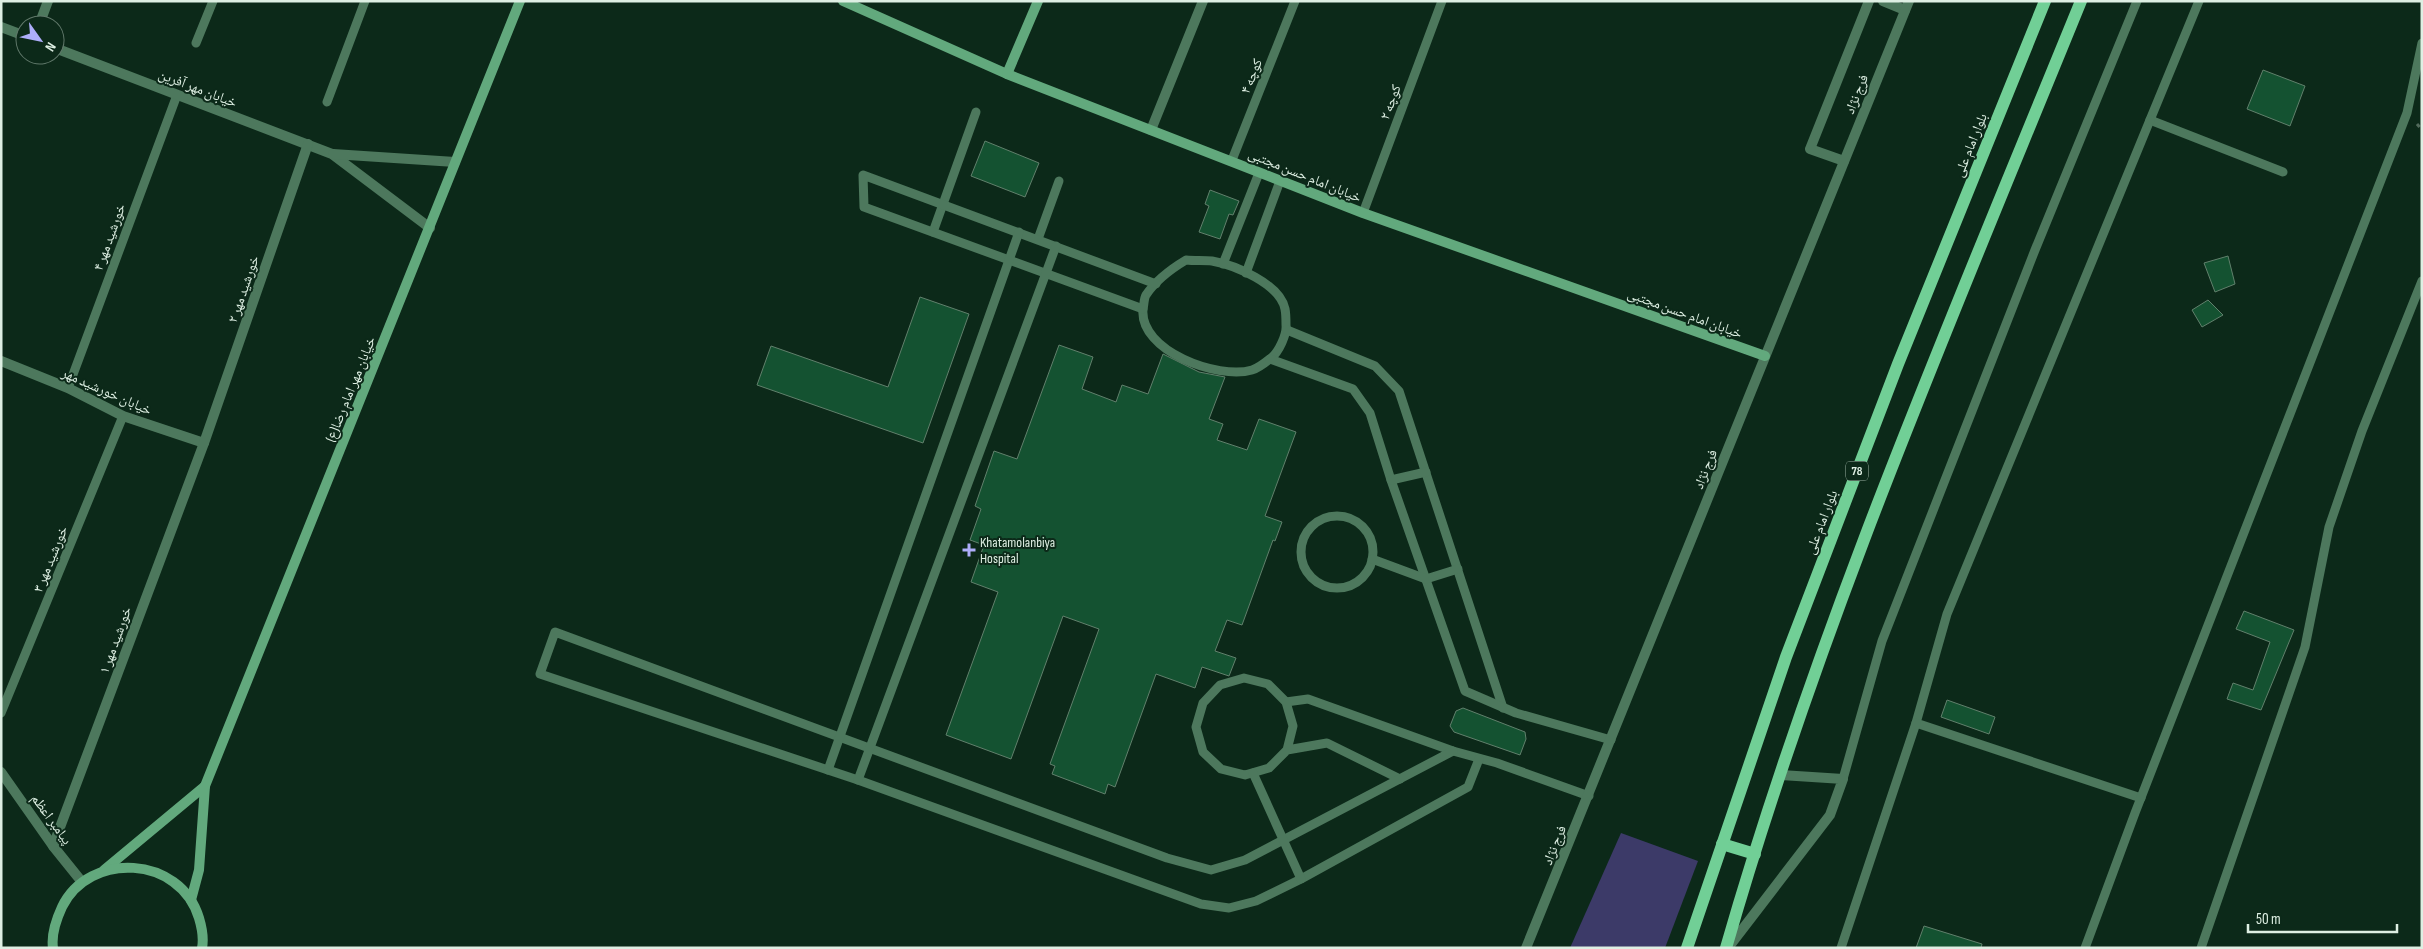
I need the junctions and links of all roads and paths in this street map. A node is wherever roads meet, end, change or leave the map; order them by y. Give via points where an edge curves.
1 (48, 1) edge
2 (213, 1) edge
3 (365, 1) edge
4 (520, 1) edge
5 (843, 1) edge
6 (1038, 1) edge
7 (1203, 1) edge
8 (1295, 1) edge
9 (1442, 1) edge
10 (1869, 1) edge
11 (1883, 1) edge
12 (2045, 1) edge
13 (2081, 1) edge
14 (2137, 1) edge
15 (2199, 1) edge
16 (1907, 6) edge
17 (43, 15) edge
18 (1, 27) edge
19 (15, 32) edge
20 (196, 43) dead end
21 (2422, 43) edge
22 (65, 52) edge
23 (1007, 74) junction
24 (177, 95) junction
25 (328, 102) dead end
26 (976, 112) dead end
27 (2150, 120) junction
28 (1151, 130) junction
29 (308, 144) junction
30 (332, 154) junction
31 (1232, 160) junction
32 (1844, 161) junction
33 (455, 162) junction
34 (1259, 172) junction
35 (2283, 172) dead end
36 (1059, 181) dead end
37 (1280, 181) junction
38 (943, 204) junction
39 (1363, 213) junction
40 (430, 228) junction
41 (933, 232) junction
42 (1019, 232) junction
43 (1038, 239) junction
44 (1056, 246) junction
45 (1009, 259) junction
46 (1223, 264) junction
47 (1046, 273) junction
48 (1246, 273) junction
49 (2422, 281) edge
50 (1156, 284) junction
51 (1143, 309) junction
52 (1287, 330) junction
53 (1765, 356) junction
54 (1270, 359) junction
55 (1, 361) edge
56 (68, 388) junction
57 (124, 416) junction
58 (204, 443) junction
59 (1426, 472) junction
60 (1391, 480) junction
61 (1372, 559) junction
62 (1458, 569) junction
63 (1426, 579) junction
64 (1286, 702) junction
65 (1503, 708) junction
66 (1, 713) edge
67 (1916, 723) junction
68 (840, 737) junction
69 (1611, 740) junction
70 (870, 748) junction
71 (1287, 750) junction
72 (1453, 751) junction
73 (1479, 759) junction
74 (828, 770) junction
75 (1, 772) edge
76 (1253, 773) junction
77 (1781, 775) junction
78 (1400, 779) junction
79 (1843, 779) junction
80 (858, 780) junction
81 (205, 786) junction
82 (1589, 796) junction
83 (2141, 798) junction
84 (1283, 840) junction
85 (1722, 844) junction
86 (53, 846) junction
87 (1755, 854) junction
88 (104, 870) junction
89 (1301, 879) junction
90 (82, 882) junction
91 (190, 900) junction
92 (205, 946) edge
93 (53, 948) edge
94 (1526, 948) edge
95 (1687, 948) edge
96 (1727, 948) edge
97 (1841, 948) edge
98 (2084, 948) edge
99 (2201, 948) edge

1 - 17 street
2 - 20 lane
3 - 25 lane
4 - 33 street, خیابان مهر امام رضا(ع)
5 - 23 street, خیابان امام حسن مجتبی
6 - 23 street
7 - 28 street
8 - 31 lane, کوچه ۴
9 - 39 lane, کوچه ۲
10 - 32 street via 1810,149
11 - 16 street
12 - 85 main road, بلوار امام علی / 78 via 1898,364 1786,658
13 - 77 main road, 78 via 1930,372 1820,658
14 - 79 lane via 1882,640
15 - 27 lane
16 - 32 street, فرج نژاد
18 - 19 street
21 - 83 lane via 2407,113
22 - 24 street, خیابان مهر آفرین
23 - 28 street, خیابان امام حسن مجتبی
24 - 29 street, خیابان مهر آفرین
24 - 56 lane, خورشید مهر ۴
26 - 38 lane
27 - 35 lane
27 - 67 lane via 1947,614
28 - 31 street, خیابان امام حسن مجتبی
29 - 30 street, خیابان مهر آفرین
29 - 58 street, خورشید مهر ۲
30 - 33 street, خیابان مهر آفرین
30 - 40 street, خیابان مهر آفرین
31 - 34 street, خیابان امام حسن مجتبی
32 - 53 street, فرج نژاد
33 - 40 street, خیابان مهر امام رضا(ع)
34 - 37 street, خیابان امام حسن مجتبی
34 - 46 lane
36 - 43 lane
37 - 39 street, خیابان امام حسن مجتبی
37 - 48 lane
38 - 41 lane
38 - 41 lane via 864,175 864,207
38 - 42 lane
39 - 53 street, خیابان امام حسن مجتبی
40 - 81 street, خیابان مهر امام رضا(ع)
41 - 45 lane
42 - 43 lane
42 - 45 lane
43 - 44 lane
44 - 47 lane
44 - 50 lane
45 - 47 lane
45 - 68 lane
46 - 48 lane
46 - 50 lane via 1186,260
47 - 51 lane
47 - 70 lane
48 - 52 lane via 1274,292 1285,308
49 - 99 lane via 2362,431 2329,527 2305,647
50 - 51 lane via 1145,296
51 - 54 lane via 1142,320 1152,338 1177,356 1203,367 1227,372 1253,370
52 - 54 lane via 1276,355
52 - 59 lane via 1376,366 1399,391
53 - 69 street, فرج نژاد
54 - 60 lane via 1353,389 1370,413
55 - 56 street, خیابان خورشید مهر
56 - 57 street, خیابان خورشید مهر
57 - 58 street, خیابان خورشید مهر
57 - 66 lane, خورشید مهر ۳
58 - 86 street, خورشید مهر ۱
59 - 60 lane
59 - 62 lane
60 - 63 lane
61 - 61 lane via 1374,547 1366,528 1348,516 1328,515 1309,526 1300,545 1302,566 1316,582 1336,589 1356,583 1370,568
61 - 63 lane
62 - 63 lane
62 - 65 lane
63 - 65 lane via 1465,692
64 - 71 lane via 1293,726
64 - 72 lane via 1308,699
64 - 76 lane via 1268,684 1244,678 1220,685 1202,703 1196,727 1203,752 1221,769 1245,775
65 - 69 lane
67 - 83 lane
67 - 97 lane
68 - 70 lane
68 - 74 lane
68 - 74 lane via 555,632 540,674
69 - 82 street, فرج نژاد
70 - 80 lane
70 - 84 lane via 1167,858 1211,870 1245,860
71 - 76 lane via 1270,768
71 - 78 lane via 1327,743
72 - 73 lane
72 - 78 lane
73 - 82 lane
73 - 89 lane via 1468,787
74 - 80 lane
75 - 86 street, پیامبر اعظم
76 - 84 lane
77 - 79 street
77 - 87 main road, 78
78 - 84 lane
79 - 96 street via 1830,815
80 - 89 lane via 1201,904 1229,908 1256,901
81 - 88 street
81 - 91 street via 199,870
82 - 94 street, فرج نژاد
83 - 98 lane
84 - 89 lane
85 - 87 main road
85 - 95 main road, بلوار امام علی / 78
86 - 90 street, پیامبر اعظم
87 - 96 main road, 78
88 - 90 street
88 - 91 street via 128,866 152,870 174,882
90 - 93 street via 66,898 56,919
91 - 92 street via 197,913

